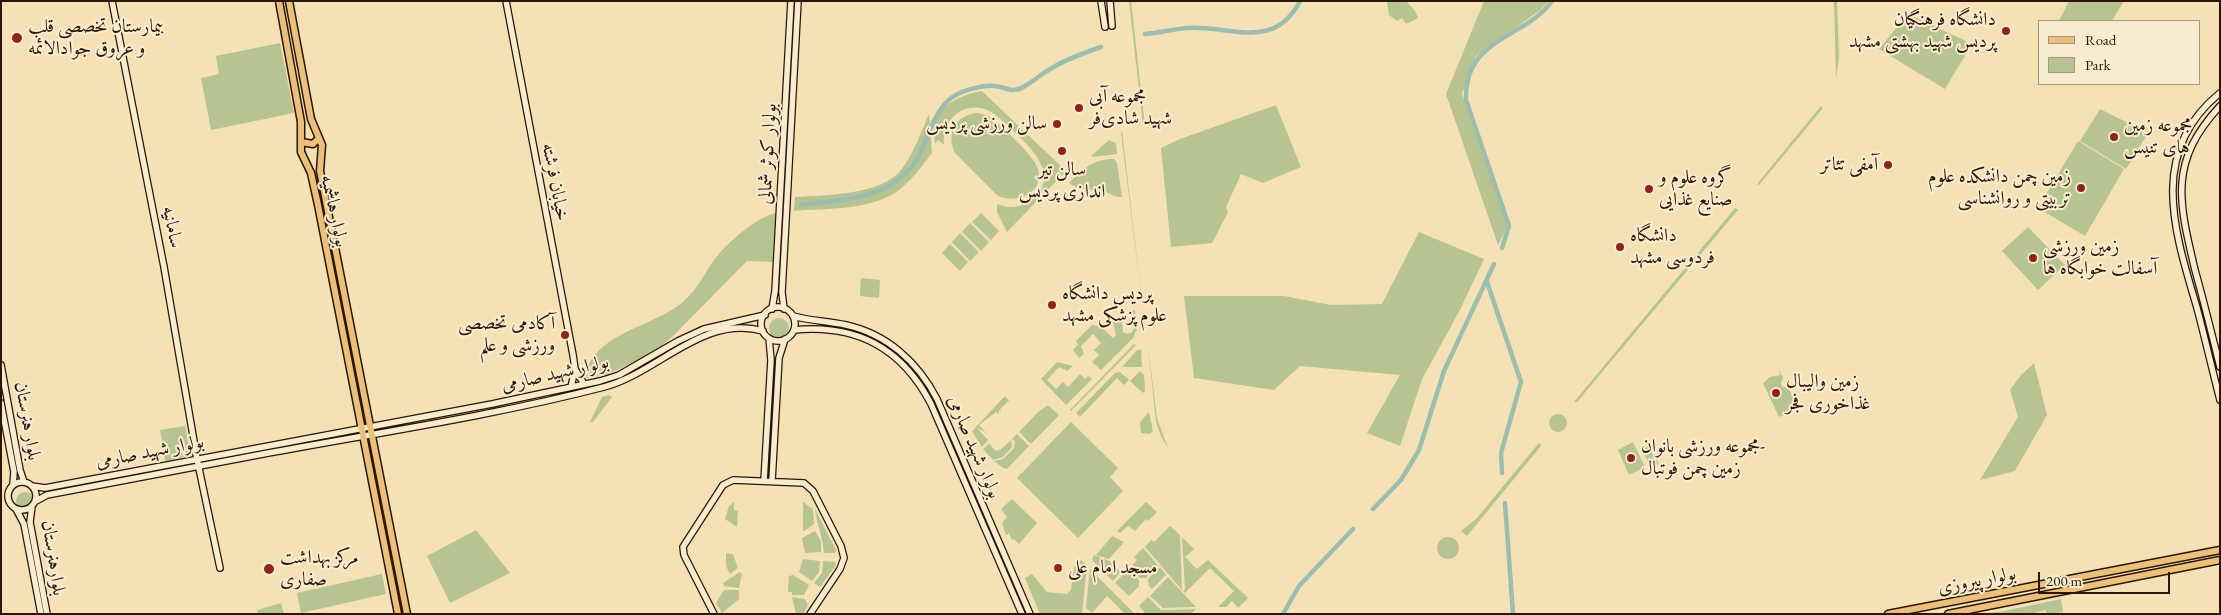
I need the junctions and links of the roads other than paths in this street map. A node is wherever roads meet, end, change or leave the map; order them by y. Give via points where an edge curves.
1 (112, 1) edge
2 (279, 1) edge
3 (289, 1) edge
4 (506, 1) edge
5 (792, 1) edge
6 (798, 1) edge
7 (1101, 1) edge
8 (1110, 1) edge
9 (794, 12) junction
10 (2220, 94) edge
11 (2220, 106) edge
12 (319, 138) junction
13 (301, 142) junction
14 (339, 265) junction
15 (330, 267) junction
16 (772, 309) junction
17 (784, 309) junction
18 (2206, 313) junction
19 (765, 314) junction
20 (2199, 314) junction
21 (793, 316) junction
22 (794, 330) junction
23 (763, 331) junction
24 (769, 338) junction
25 (785, 339) junction
26 (1, 365) edge
27 (2220, 367) edge
28 (575, 369) junction
29 (584, 384) junction
30 (571, 387) junction
31 (2220, 400) edge
32 (1, 403) edge
33 (492, 404) junction
34 (493, 411) junction
35 (371, 427) junction
36 (362, 429) junction
37 (372, 435) junction
38 (363, 436) junction
39 (958, 444) junction
40 (951, 448) junction
41 (197, 458) junction
42 (199, 467) junction
43 (764, 481) junction
44 (24, 482) junction
45 (772, 482) junction
46 (13, 484) junction
47 (32, 486) junction
48 (8, 491) junction
49 (1, 494) edge
50 (34, 504) junction
51 (1, 505) edge
52 (14, 508) junction
53 (2220, 550) edge
54 (2220, 560) edge
55 (220, 568) dead end
56 (400, 579) junction
57 (390, 580) junction
58 (1928, 606) junction
59 (41, 614) edge
60 (47, 614) edge
61 (398, 614) edge
62 (407, 614) edge
63 (714, 614) edge
64 (810, 614) edge
65 (1022, 614) edge
66 (1030, 614) edge
67 (1888, 614) edge
68 (1929, 614) edge
69 (1948, 614) edge

1 - 41 main road, سامانیه
2 - 13 main road, بولوار هاشمیه via 301,122
3 - 12 main road, بولوار هاشمیه via 311,119
4 - 28 main road, خیابان فرشته
5 - 9 main road, بولوار کوثر شمالی
6 - 9 main road, بولوار کوثر شمالی
7 - 8 main road via 1104,25 1112,24
9 - 16 main road, بولوار کوثر شمالی via 776,291
9 - 17 main road, بولوار کوثر شمالی via 782,292
10 - 20 main road via 2199,115 2185,136 2173,175 2171,195 2173,216
11 - 18 main road via 2193,140 2180,195
12 - 13 main road via 309,145
12 - 14 main road, بولوار هاشمیه via 322,145 320,170
13 - 15 main road, بولوار هاشمیه via 301,152 311,173
14 - 15 main road
14 - 35 main road, بولوار هاشمیه
15 - 36 main road, بولوار هاشمیه
16 - 17 main road
16 - 19 main road
17 - 21 main road
18 - 20 main road
18 - 27 main road
19 - 23 main road
19 - 29 main road, بولوار شهید صارمی via 704,329 678,340 619,375
20 - 31 main road
21 - 22 main road
21 - 39 main road, بولوار شهید صارمی via 862,329 899,350 929,383
22 - 25 main road
22 - 40 main road, بولوار شهید صارمی via 810,328 845,332 890,352 923,387
23 - 24 main road
23 - 34 main road, بولوار شهید صارمی via 746,326 718,332 675,350 622,382
24 - 25 main road
24 - 43 main road via 771,360
25 - 45 main road via 779,358
26 - 44 main road, بلوار هنرستان
28 - 29 main road, خیابان فرشته
28 - 30 main road, خیابان فرشته
29 - 30 main road, بولوار شهید صارمی
30 - 33 main road, بولوار شهید صارمی
32 - 46 main road, بلوار هنرستان via 14,472
33 - 34 main road
33 - 35 main road, بولوار شهید صارمی
34 - 37 main road, بولوار شهید صارمی
35 - 36 main road, بولوار شهید صارمی
35 - 37 main road, بولوار هاشمیه
36 - 38 main road, بولوار هاشمیه
36 - 41 main road, بولوار شهید صارمی
37 - 38 main road, بولوار شهید صارمی
37 - 56 main road
38 - 42 main road, بولوار شهید صارمی
38 - 57 main road
39 - 40 main road
39 - 66 main road, بولوار شهید صارمی
40 - 65 main road, بولوار شهید صارمی
41 - 42 main road, سامانیه
41 - 47 main road, بولوار شهید صارمی via 45,488
42 - 50 main road, بولوار شهید صارمی via 47,495
42 - 55 main road, سامانیه
43 - 45 main road
43 - 63 main road via 732,480 723,485 683,547
44 - 46 main road
44 - 47 main road
45 - 64 main road via 810,486 843,553 840,569
46 - 48 main road
47 - 50 main road via 36,493
48 - 49 main road
48 - 52 main road via 8,499
50 - 52 main road via 24,510
50 - 60 main road, بلوارهنرستان via 30,522
51 - 52 main road
52 - 59 main road, بلوارهنرستان via 24,524
53 - 58 main road, بولوار پیروزی
54 - 69 main road, بولوار پیروزی
56 - 57 main road
56 - 62 main road
57 - 61 main road
58 - 67 main road, بولوار پیروزی
58 - 68 main road

